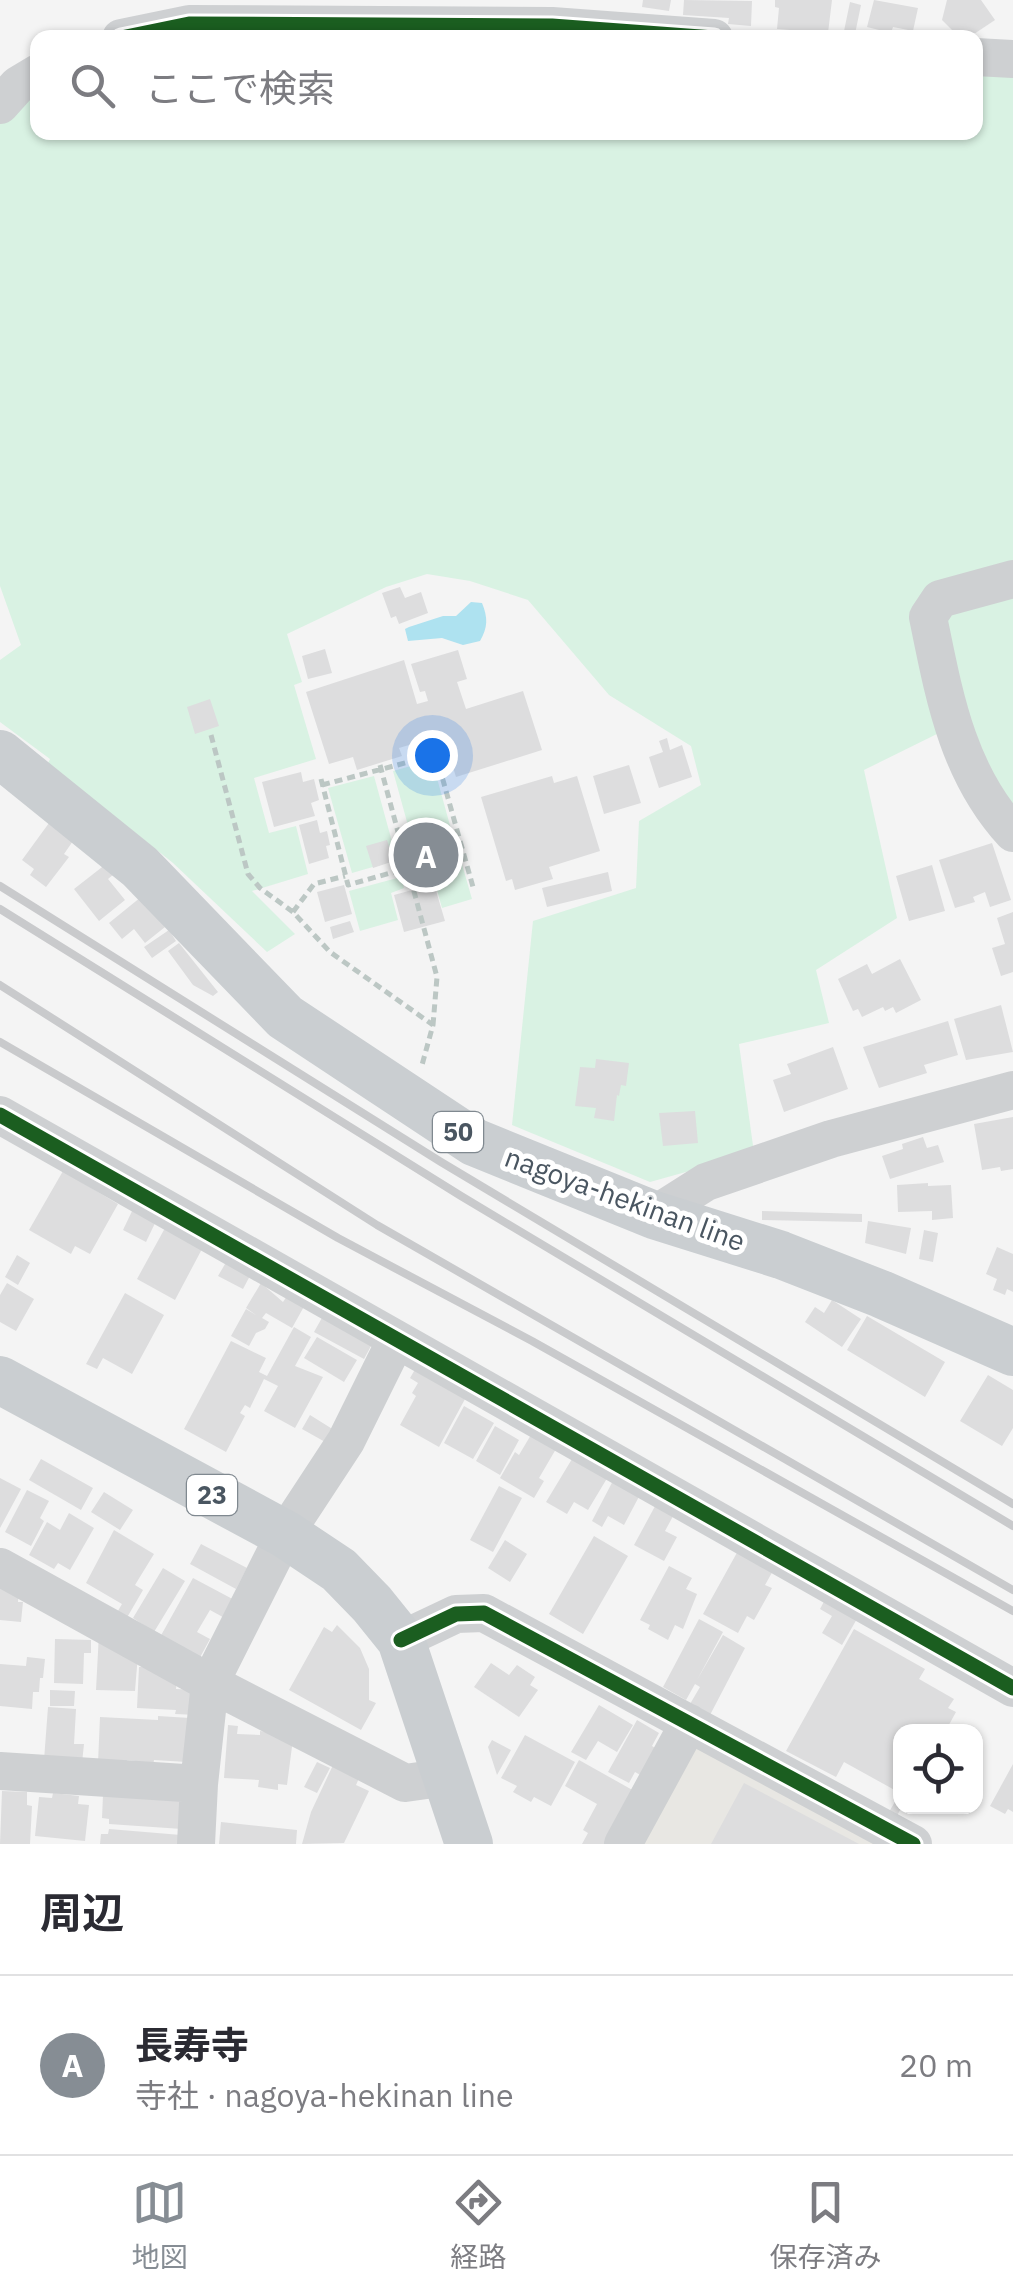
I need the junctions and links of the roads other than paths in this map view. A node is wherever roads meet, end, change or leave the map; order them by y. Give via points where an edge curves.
1 (405, 12) edge
2 (160, 30) edge
3 (606, 30) edge
4 (983, 57) edge
5 (1013, 59) edge
6 (30, 78) edge
7 (0, 105) edge
8 (1013, 579) edge
9 (0, 754) edge
10 (1010, 827) edge
11 (1013, 1090) edge
12 (0, 1115) edge
13 (654, 1214) junction
14 (396, 1340) junction
15 (1013, 1352) edge
16 (0, 1380) edge
17 (285, 1534) junction
18 (0, 1567) edge
19 (401, 1640) junction
20 (210, 1682) junction
21 (1013, 1688) edge
22 (689, 1724) junction
23 (0, 1770) edge
24 (448, 1777) junction
25 (199, 1784) junction
26 (196, 1844) edge
27 (469, 1844) edge
28 (623, 1844) edge
29 (912, 1844) edge

1 - 2 street
1 - 3 street
4 - 5 street
6 - 7 street
8 - 10 street via 940,599 928,617 956,739 971,775
9 - 13 main road, nagoya-hekinan line / 50 via 140,867 285,1016 474,1142
11 - 13 street via 831,1139 706,1182
12 - 14 street
13 - 15 main road, nagoya-hekinan line / 50 via 797,1261
14 - 17 street via 346,1441
14 - 21 street
16 - 17 main road, 23
17 - 19 main road, 23 via 339,1570
17 - 20 street
18 - 20 street
19 - 22 street via 456,1614 484,1613
19 - 24 main road, 23
20 - 24 street via 406,1783
20 - 25 street
22 - 28 street
22 - 29 street
23 - 25 street
24 - 27 main road, 23
25 - 26 street

